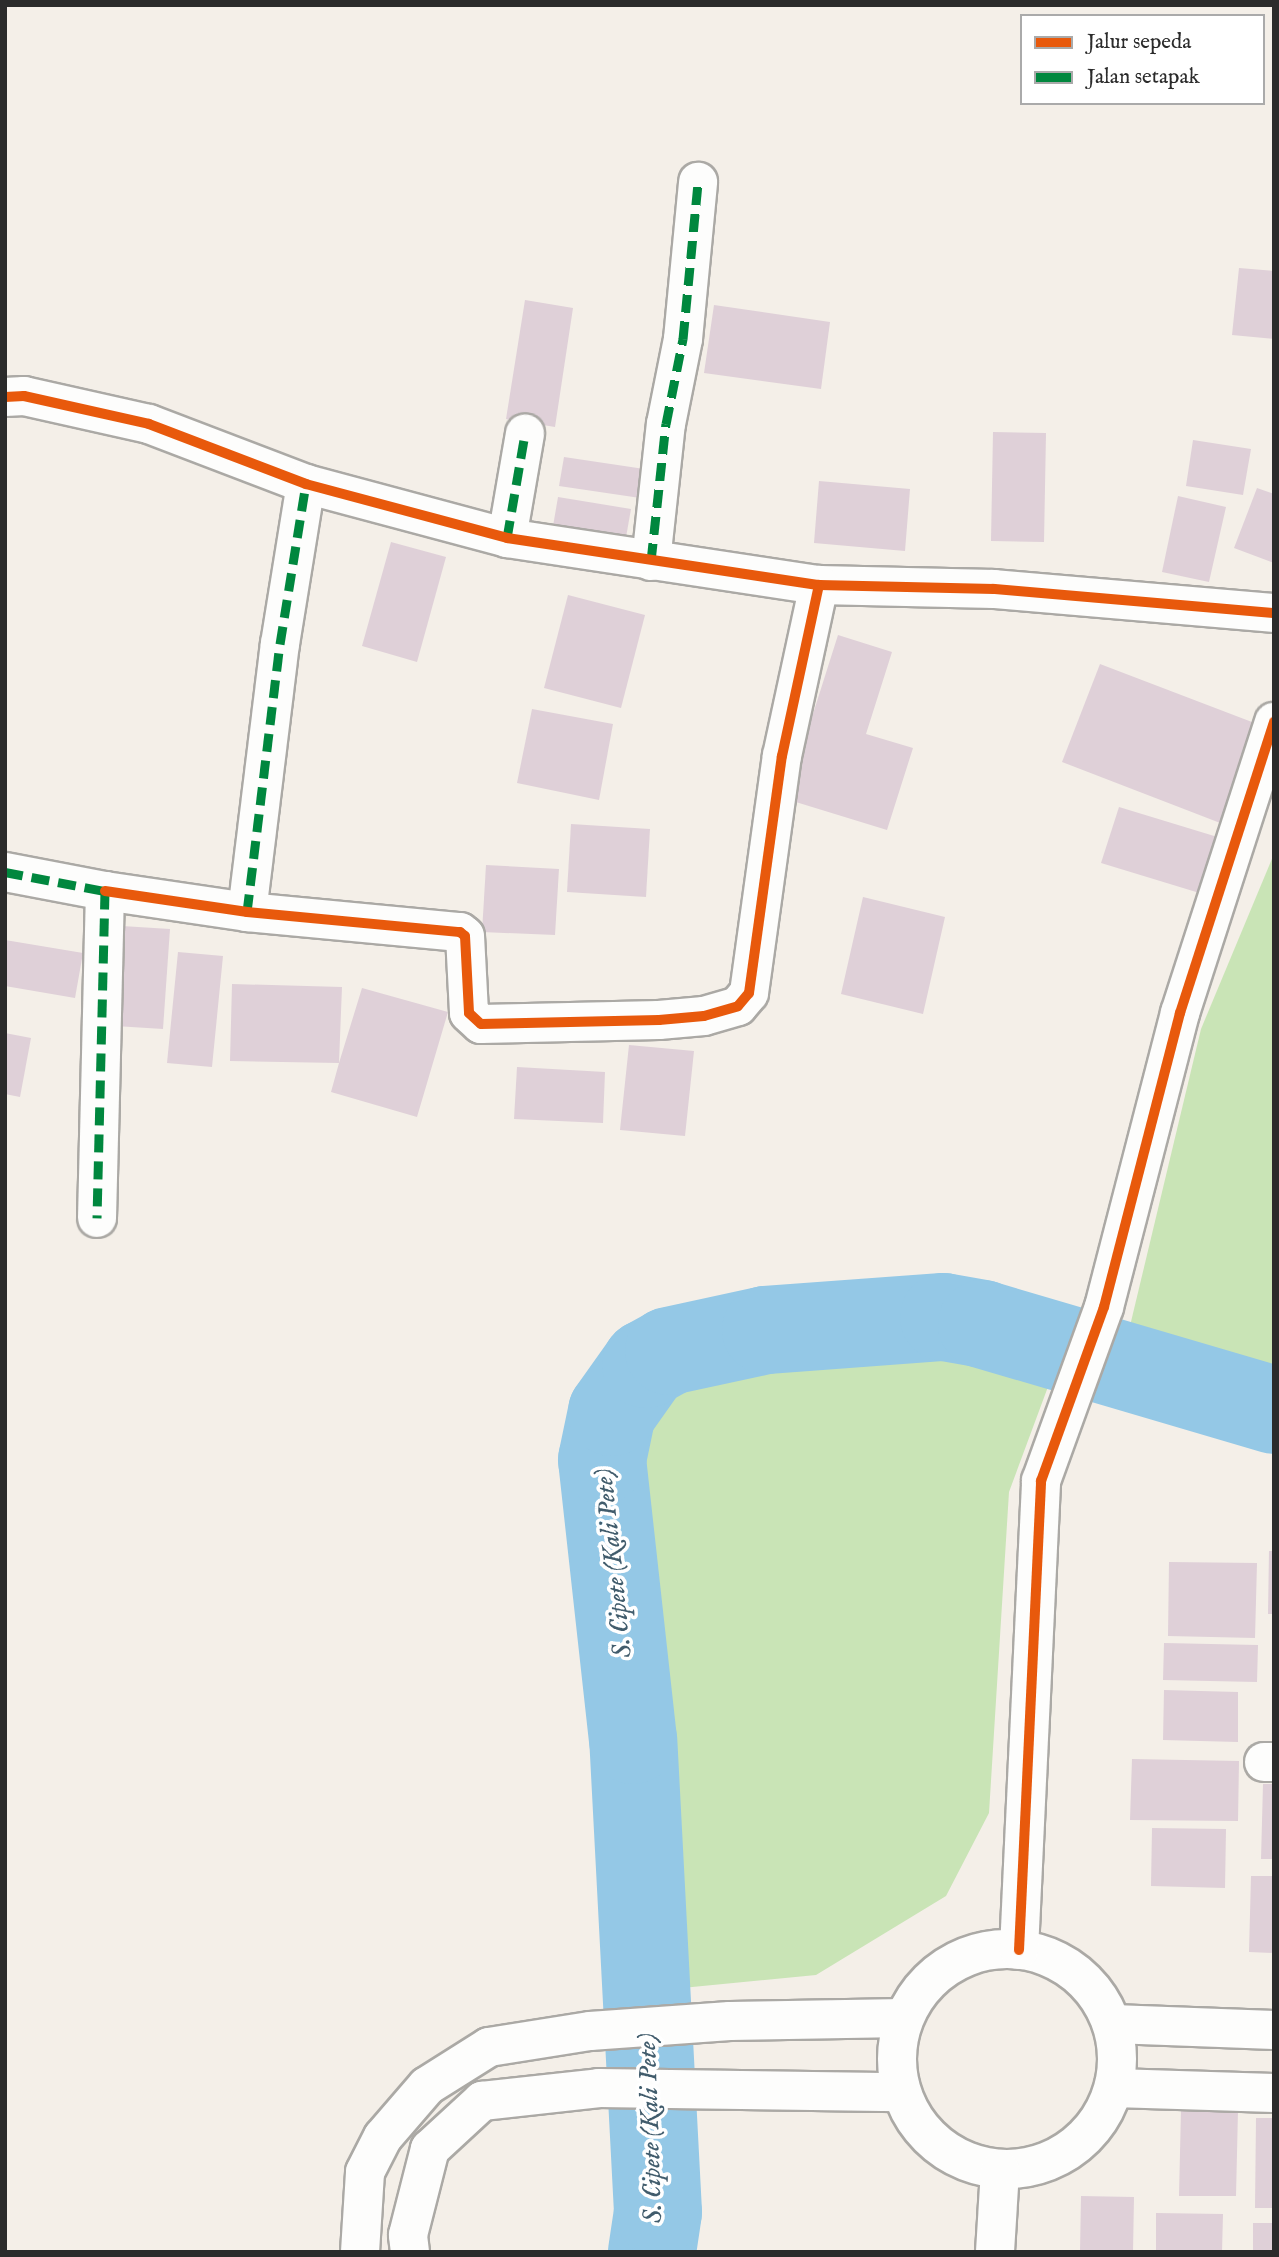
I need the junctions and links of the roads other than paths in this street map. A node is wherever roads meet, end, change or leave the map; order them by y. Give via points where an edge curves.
1 (698, 182) dead end
2 (5, 397) edge
3 (525, 434) dead end
4 (306, 484) junction
5 (507, 538) junction
6 (651, 561) junction
7 (819, 584) junction
8 (1274, 613) edge
9 (1274, 722) edge
10 (5, 872) edge
11 (105, 891) junction
12 (247, 912) junction
13 (97, 1218) dead end
14 (1019, 1950) junction
15 (904, 2018) junction
16 (1112, 2024) junction
17 (1274, 2030) edge
18 (1114, 2088) junction
19 (901, 2092) junction
20 (1274, 2093) edge
21 (1000, 2170) junction
22 (360, 2252) edge
23 (410, 2252) edge
24 (995, 2252) edge

1 - 6 street via 683,340 666,424
2 - 4 street via 24,396 149,424
3 - 5 street
4 - 5 street
4 - 12 street via 280,644
5 - 6 street
6 - 7 street
7 - 8 street via 994,589
7 - 12 street via 782,756 749,993 738,1006 670,1019 481,1024 469,1013 464,936 460,932
9 - 14 street via 1180,1013 1104,1307 1041,1481
10 - 11 street
11 - 12 street
11 - 13 street
14 - 15 street via 984,1951 950,1964 923,1988
14 - 16 street via 1050,1958 1077,1974 1098,1997
15 - 19 street via 896,2054
15 - 22 street via 730,2021 590,2031 489,2047 427,2086 383,2137 365,2172
16 - 17 street
16 - 18 street via 1118,2057
18 - 20 street
18 - 21 street via 1098,2123 1072,2149 1038,2166
19 - 21 street via 915,2122 939,2146 968,2162
19 - 23 street via 599,2088 482,2101 430,2149 408,2235
21 - 24 street

